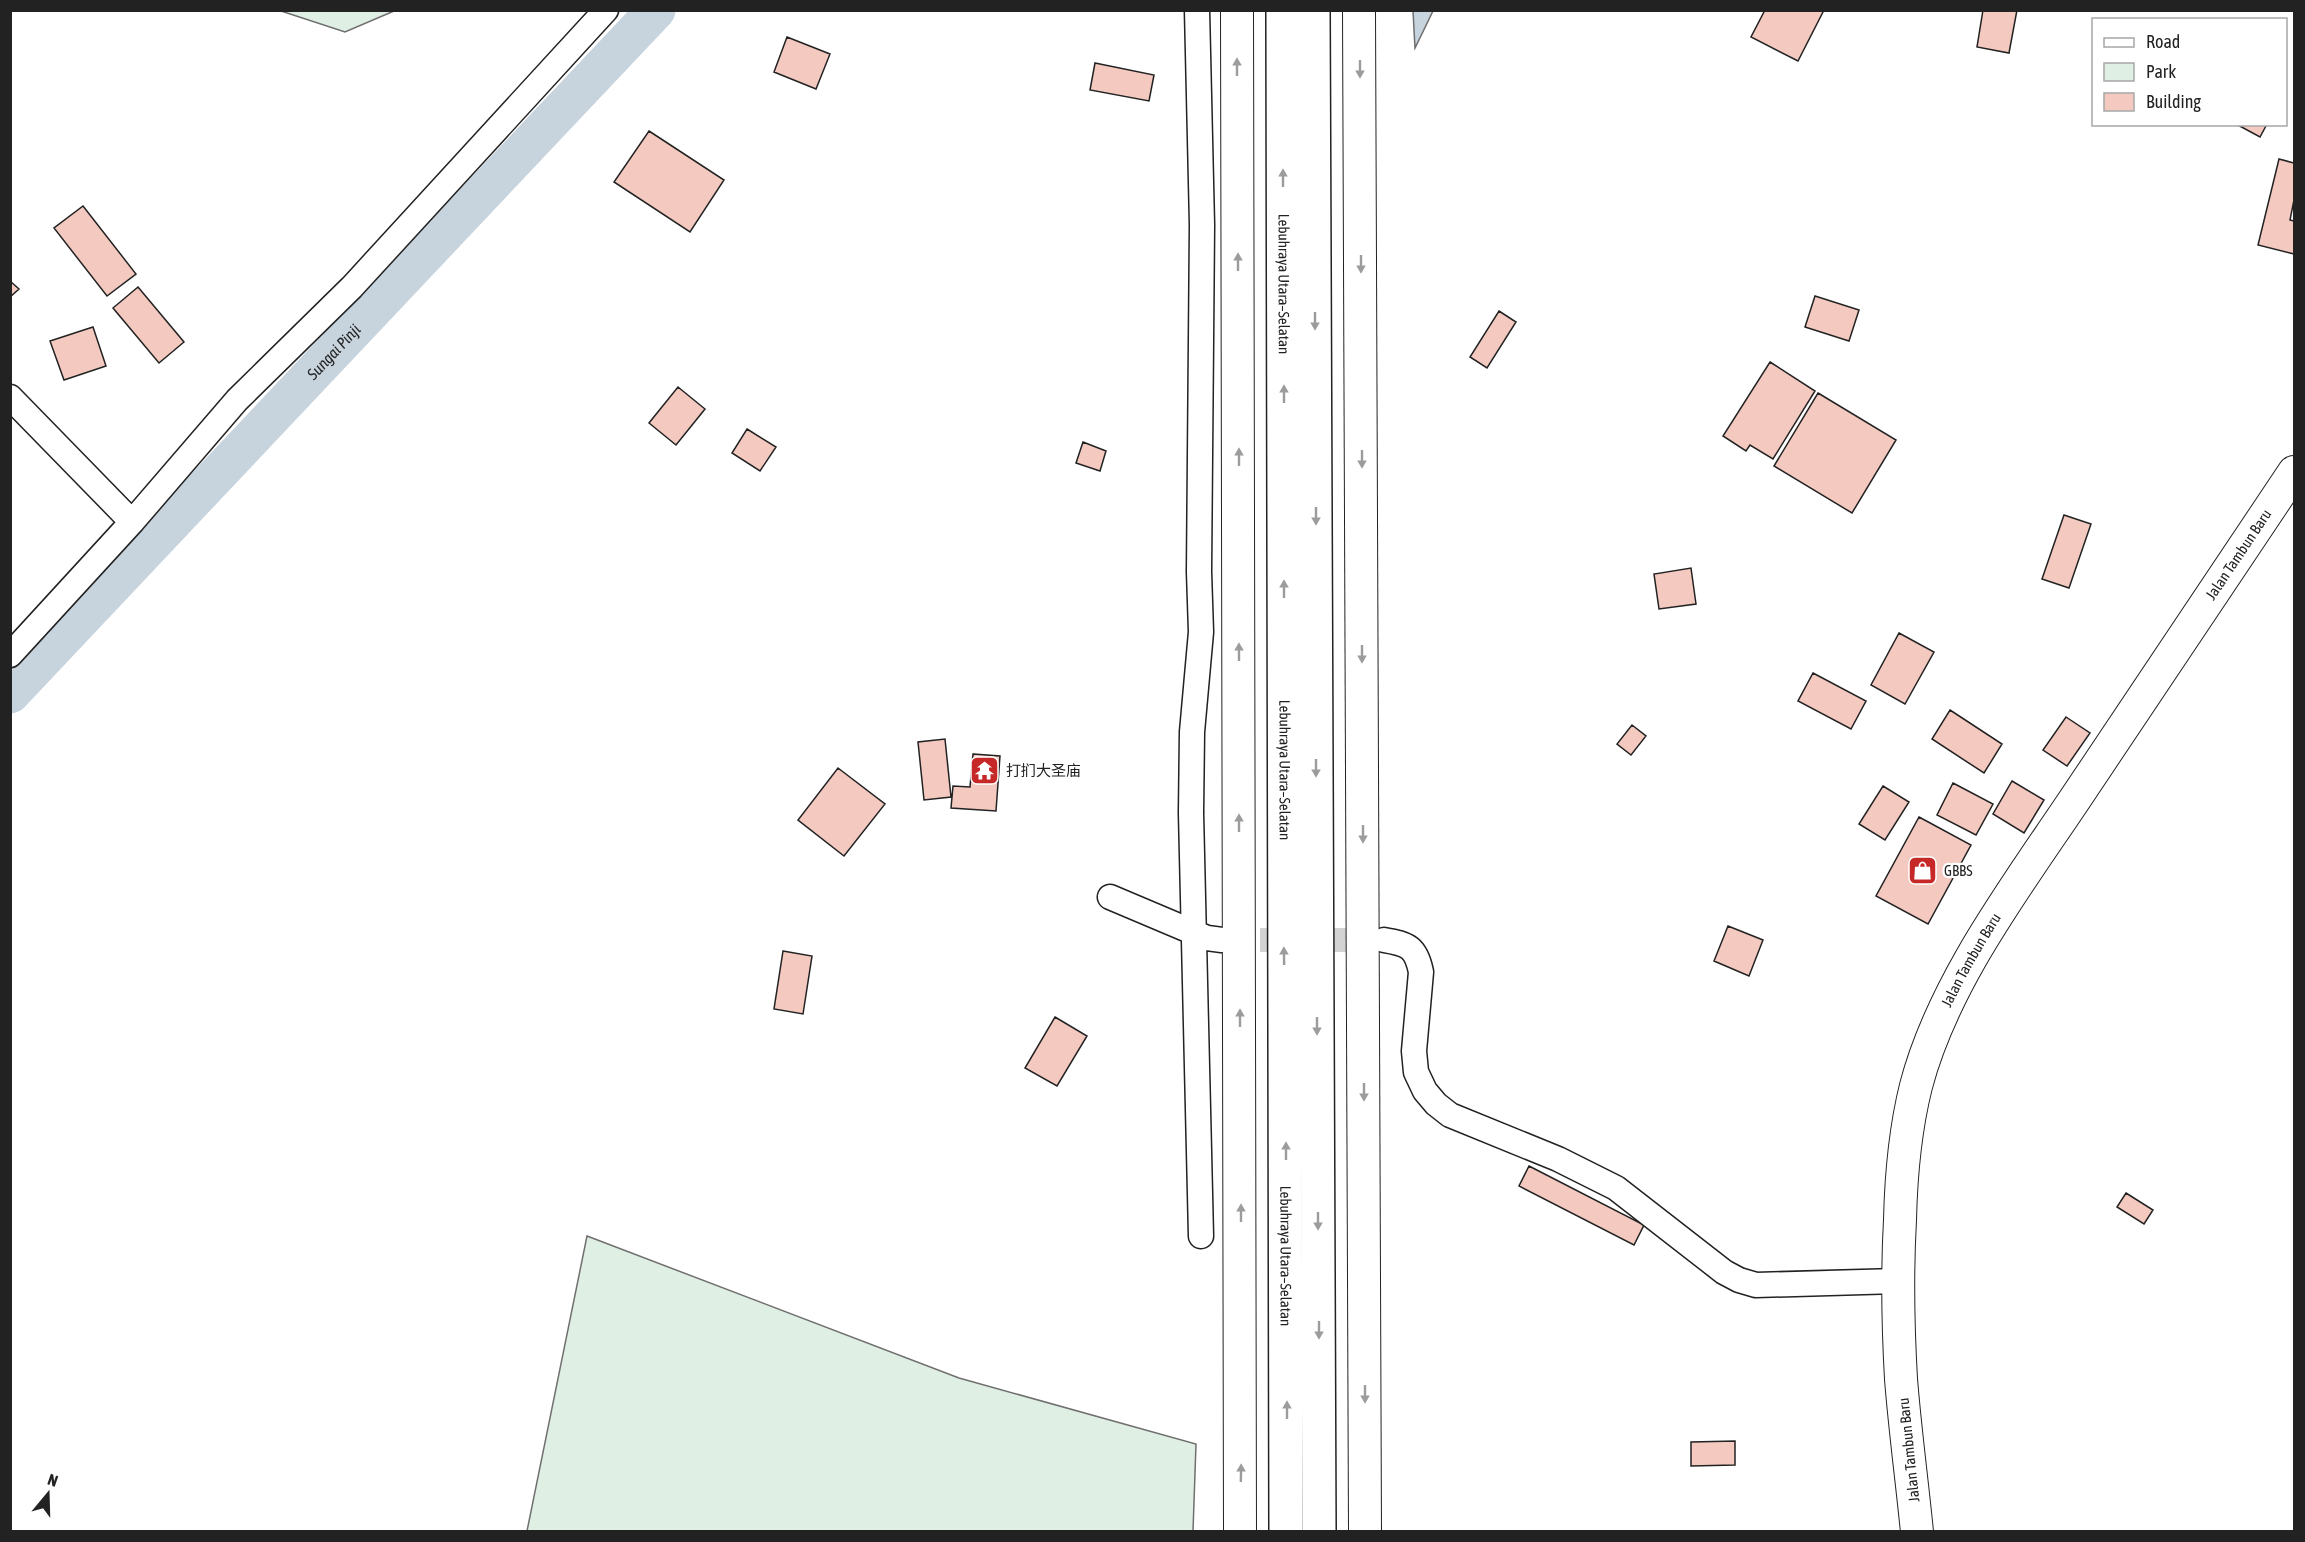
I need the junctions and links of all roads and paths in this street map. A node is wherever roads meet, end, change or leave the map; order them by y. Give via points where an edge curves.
1 (606, 10) edge
2 (1197, 10) edge
3 (1237, 10) edge
4 (1283, 10) edge
5 (1313, 10) edge
6 (1359, 10) edge
7 (10, 397) edge
8 (2295, 472) edge
9 (132, 522) junction
10 (10, 654) edge
11 (1110, 897) dead end
12 (1192, 932) junction
13 (1222, 940) tunnel mouth
14 (1384, 940) tunnel mouth
15 (1201, 1236) dead end
16 (1898, 1281) junction
17 (1240, 1532) edge
18 (1286, 1532) edge
19 (1318, 1532) edge
20 (1365, 1532) edge
21 (1917, 1532) edge

1 - 9 street via 360,278 237,400
2 - 12 street via 1202,225 1201,633 1192,732
17 -> 3 main road
18 -> 4 highway, Lebuhraya Utara–Selatan
5 -> 19 highway, Lebuhraya Utara–Selatan
6 -> 20 main road
7 - 9 street
8 - 16 main road, Jalan Tambun Baru via 2007,900 1950,999 1928,1050 1908,1125 1902,1168
9 - 10 street
11 - 12 street
12 - 13 street
12 - 15 street
14 - 16 street via 1401,943 1413,950 1419,960 1416,1072 1425,1091 1450,1115 1616,1188 1739,1280 1756,1285
16 - 21 main road, Jalan Tambun Baru via 1901,1383

